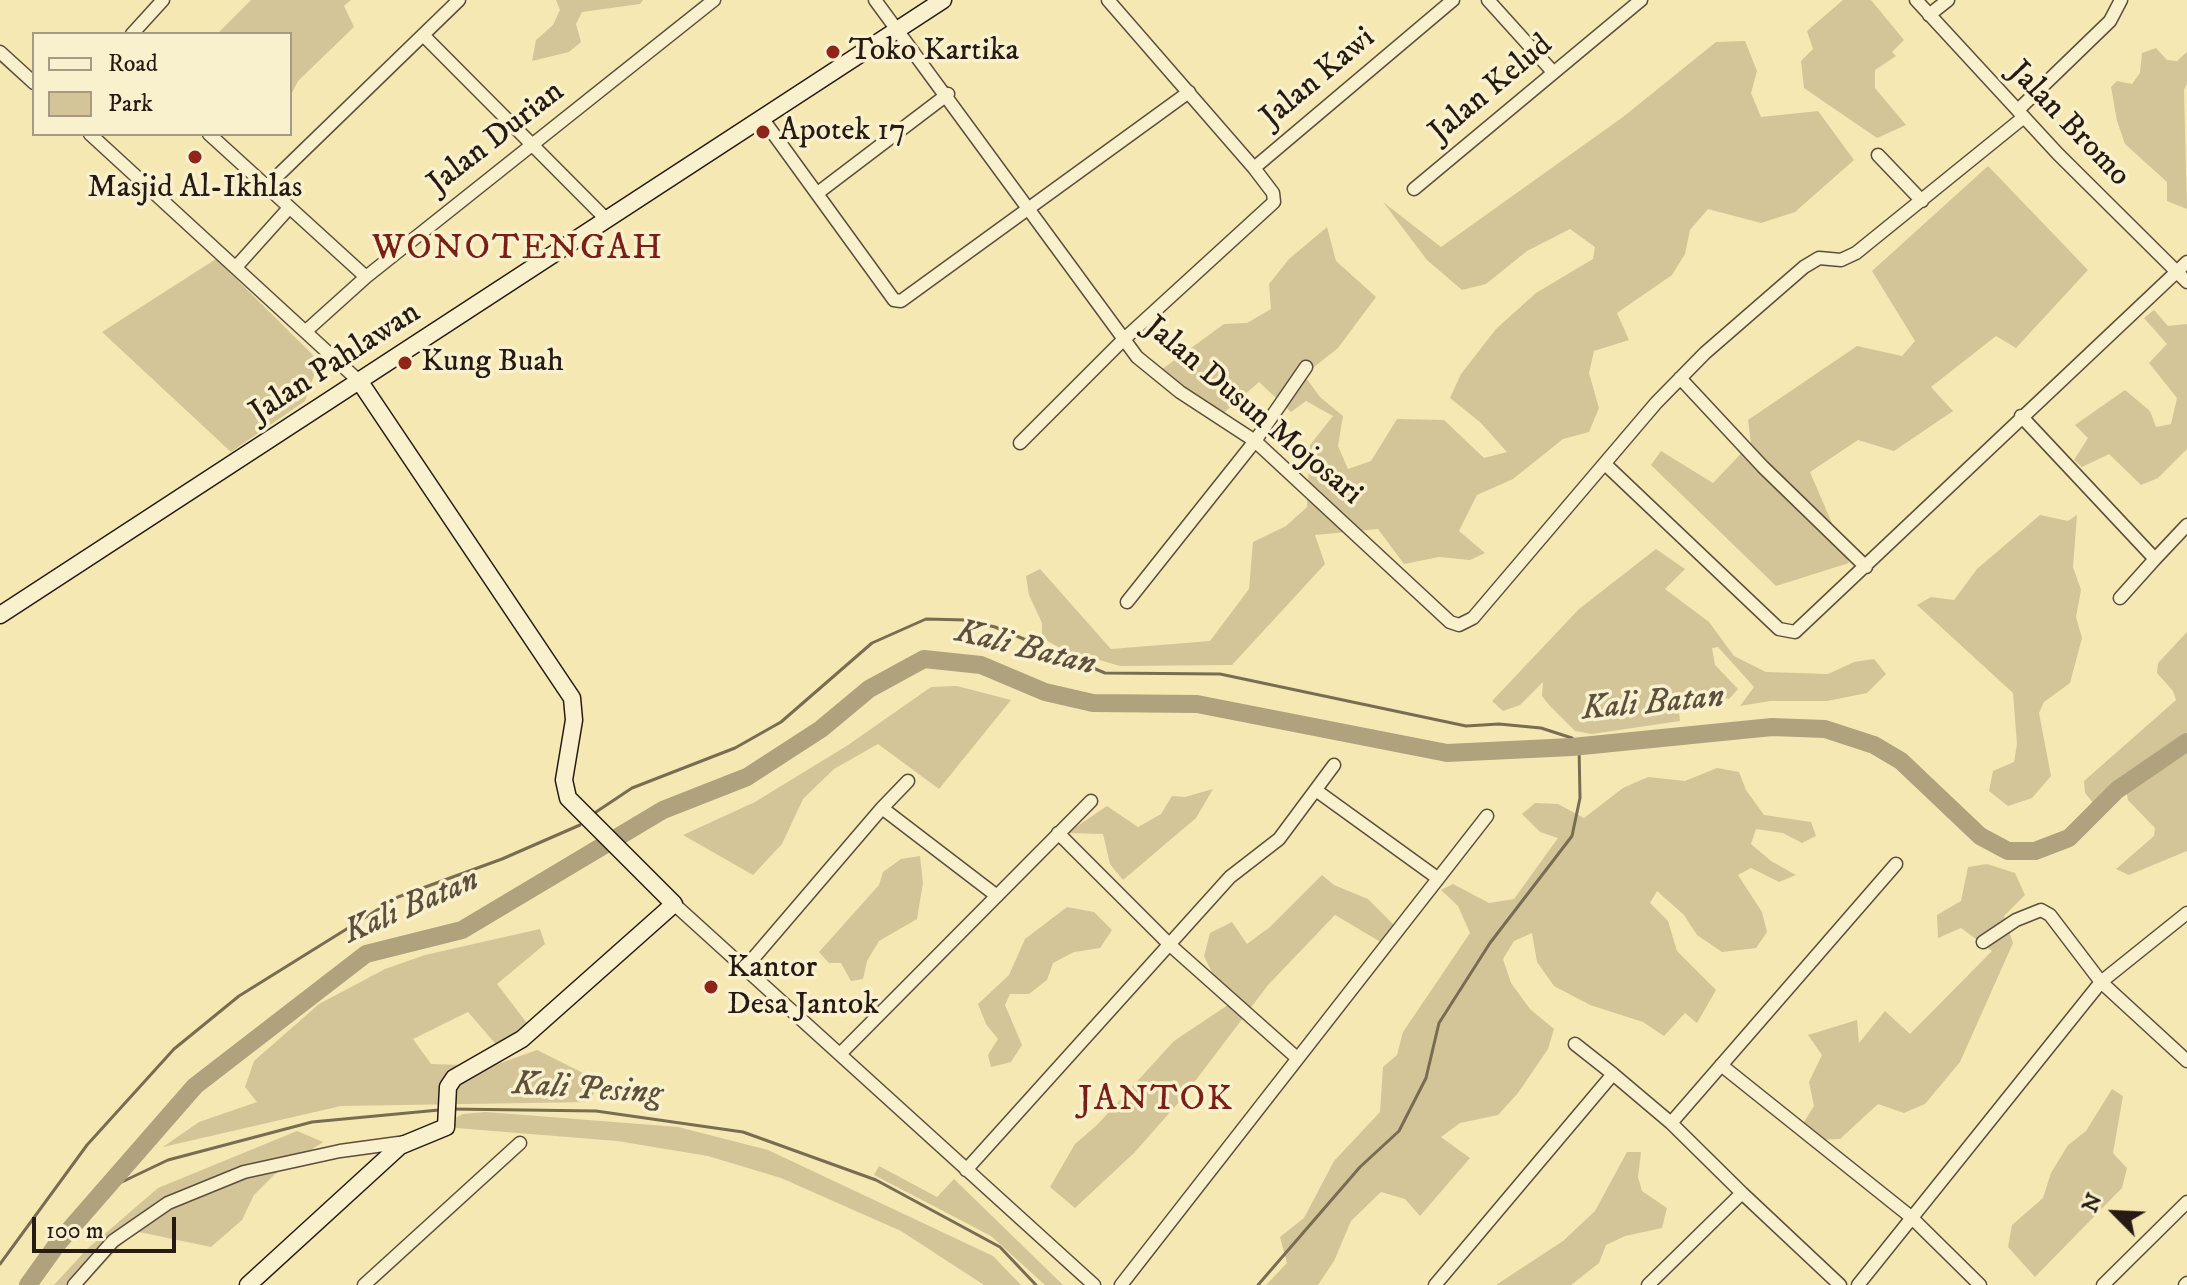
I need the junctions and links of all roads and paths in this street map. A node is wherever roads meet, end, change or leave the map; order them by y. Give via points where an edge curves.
1 (163, 0) edge
2 (459, 0) edge
3 (714, 0) edge
4 (875, 0) edge
5 (943, 0) edge
6 (1108, 0) edge
7 (1453, 0) edge
8 (1488, 0) edge
9 (1641, 0) edge
10 (1916, 0) edge
11 (1948, 0) edge
12 (2121, 0) edge
13 (1929, 15) junction
14 (900, 29) junction
15 (134, 32) edge
16 (424, 36) junction
17 (0, 52) edge
18 (1553, 72) junction
19 (32, 81) edge
20 (1189, 92) junction
21 (948, 94) junction
22 (2021, 114) junction
23 (762, 118) junction
24 (92, 136) edge
25 (211, 136) edge
26 (533, 145) junction
27 (1878, 155) dead end
28 (1254, 168) junction
29 (266, 187) junction
30 (1414, 189) dead end
31 (819, 192) junction
32 (1922, 201) junction
33 (289, 208) junction
34 (1027, 208) junction
35 (607, 220) junction
36 (2187, 262) edge
37 (236, 267) junction
38 (2176, 272) junction
39 (366, 277) junction
40 (2187, 282) edge
41 (306, 331) junction
42 (1122, 341) junction
43 (1306, 367) dead end
44 (1680, 378) junction
45 (360, 382) junction
46 (2021, 416) junction
47 (1255, 441) junction
48 (1020, 443) dead end
49 (1605, 464) junction
50 (2187, 525) edge
51 (2155, 559) junction
52 (1866, 567) junction
53 (2120, 598) dead end
54 (1127, 602) dead end
55 (0, 615) edge
56 (1334, 765) dead end
57 (908, 781) dead end
58 (1317, 791) junction
59 (1091, 801) dead end
60 (882, 808) junction
61 (1487, 816) dead end
62 (1058, 833) junction
63 (1896, 864) dead end
64 (1436, 877) junction
65 (997, 896) junction
66 (674, 904) junction
67 (2187, 913) edge
68 (1983, 942) dead end
69 (1170, 945) junction
70 (745, 968) junction
71 (2101, 982) junction
72 (1575, 1044) dead end
73 (841, 1053) junction
74 (1297, 1058) junction
75 (2187, 1061) edge
76 (1721, 1065) junction
77 (1613, 1074) junction
78 (1671, 1123) junction
79 (408, 1142) junction
80 (520, 1143) dead end
81 (966, 1170) junction
82 (1742, 1193) junction
83 (2187, 1202) edge
84 (1911, 1217) junction
85 (74, 1285) edge
86 (248, 1285) edge
87 (364, 1285) edge
88 (1094, 1285) edge
89 (1121, 1285) edge
90 (1435, 1285) edge
91 (1648, 1285) edge
92 (1840, 1285) edge
93 (1858, 1285) edge
94 (1980, 1285) edge
95 (2103, 1285) edge

1 - 15 street
2 - 16 street
3 - 26 street, Jalan Durian
4 - 14 street, Jalan Dusun Mojosari
5 - 14 street, Jalan Pahlawan
6 - 20 street
7 - 28 street, Jalan Kawi
8 - 18 street
9 - 18 street, Jalan Kelud
10 - 13 street, Jalan Bromo
11 - 13 street
12 - 22 street via 2110,21
13 - 22 street, Jalan Bromo
14 - 21 street, Jalan Dusun Mojosari
14 - 23 street, Jalan Pahlawan
16 - 26 street
16 - 29 street
17 - 19 street
18 - 30 street, Jalan Kelud
20 - 28 street
20 - 34 street
21 - 31 street
21 - 34 street, Jalan Dusun Mojosari
22 - 32 street
22 - 38 street, Jalan Bromo
23 - 31 street
23 - 35 street, Jalan Pahlawan
24 - 37 street
25 - 29 street
26 - 35 street
26 - 39 street, Jalan Durian
27 - 32 street
28 - 42 street via 1273,193 1270,208
29 - 33 street
31 - 34 street via 897,301
32 - 44 street via 1848,257 1819,258 1804,267
33 - 37 street
33 - 39 street
34 - 42 street, Jalan Dusun Mojosari
35 - 45 street, Jalan Pahlawan
36 - 38 street
37 - 41 street
38 - 40 street, Jalan Bromo
38 - 46 street
39 - 41 street, Jalan Durian
41 - 45 street
42 - 47 street, Jalan Dusun Mojosari via 1156,374
42 - 48 street
43 - 47 street
44 - 49 street
44 - 52 street
45 - 55 street, Jalan Pahlawan
45 - 66 street via 572,698 565,790 577,811
46 - 51 street
46 - 52 street
47 - 49 street, Jalan Dusun Mojosari via 1459,625 1473,618
47 - 54 street
49 - 52 street via 1785,632 1802,627
50 - 51 street
51 - 53 street
56 - 58 street
57 - 60 street
58 - 64 street
58 - 69 street via 1279,839 1230,877
59 - 62 street
60 - 65 street
60 - 70 street
61 - 64 street
62 - 65 street
62 - 69 street
63 - 76 street
64 - 74 street
65 - 73 street
66 - 70 street
66 - 79 street via 522,1039 454,1078 447,1092 446,1127
67 - 71 street
68 - 71 street via 2041,910
69 - 74 street
69 - 81 street
70 - 73 street
71 - 75 street
71 - 84 street
72 - 77 street
73 - 81 street
74 - 89 street
76 - 78 street
76 - 84 street
77 - 78 street
77 - 90 street
78 - 82 street
79 - 85 street via 244,1172 168,1203 113,1241
79 - 86 street
80 - 87 street
81 - 88 street
82 - 91 street
82 - 92 street
83 - 95 street
84 - 93 street
84 - 94 street

